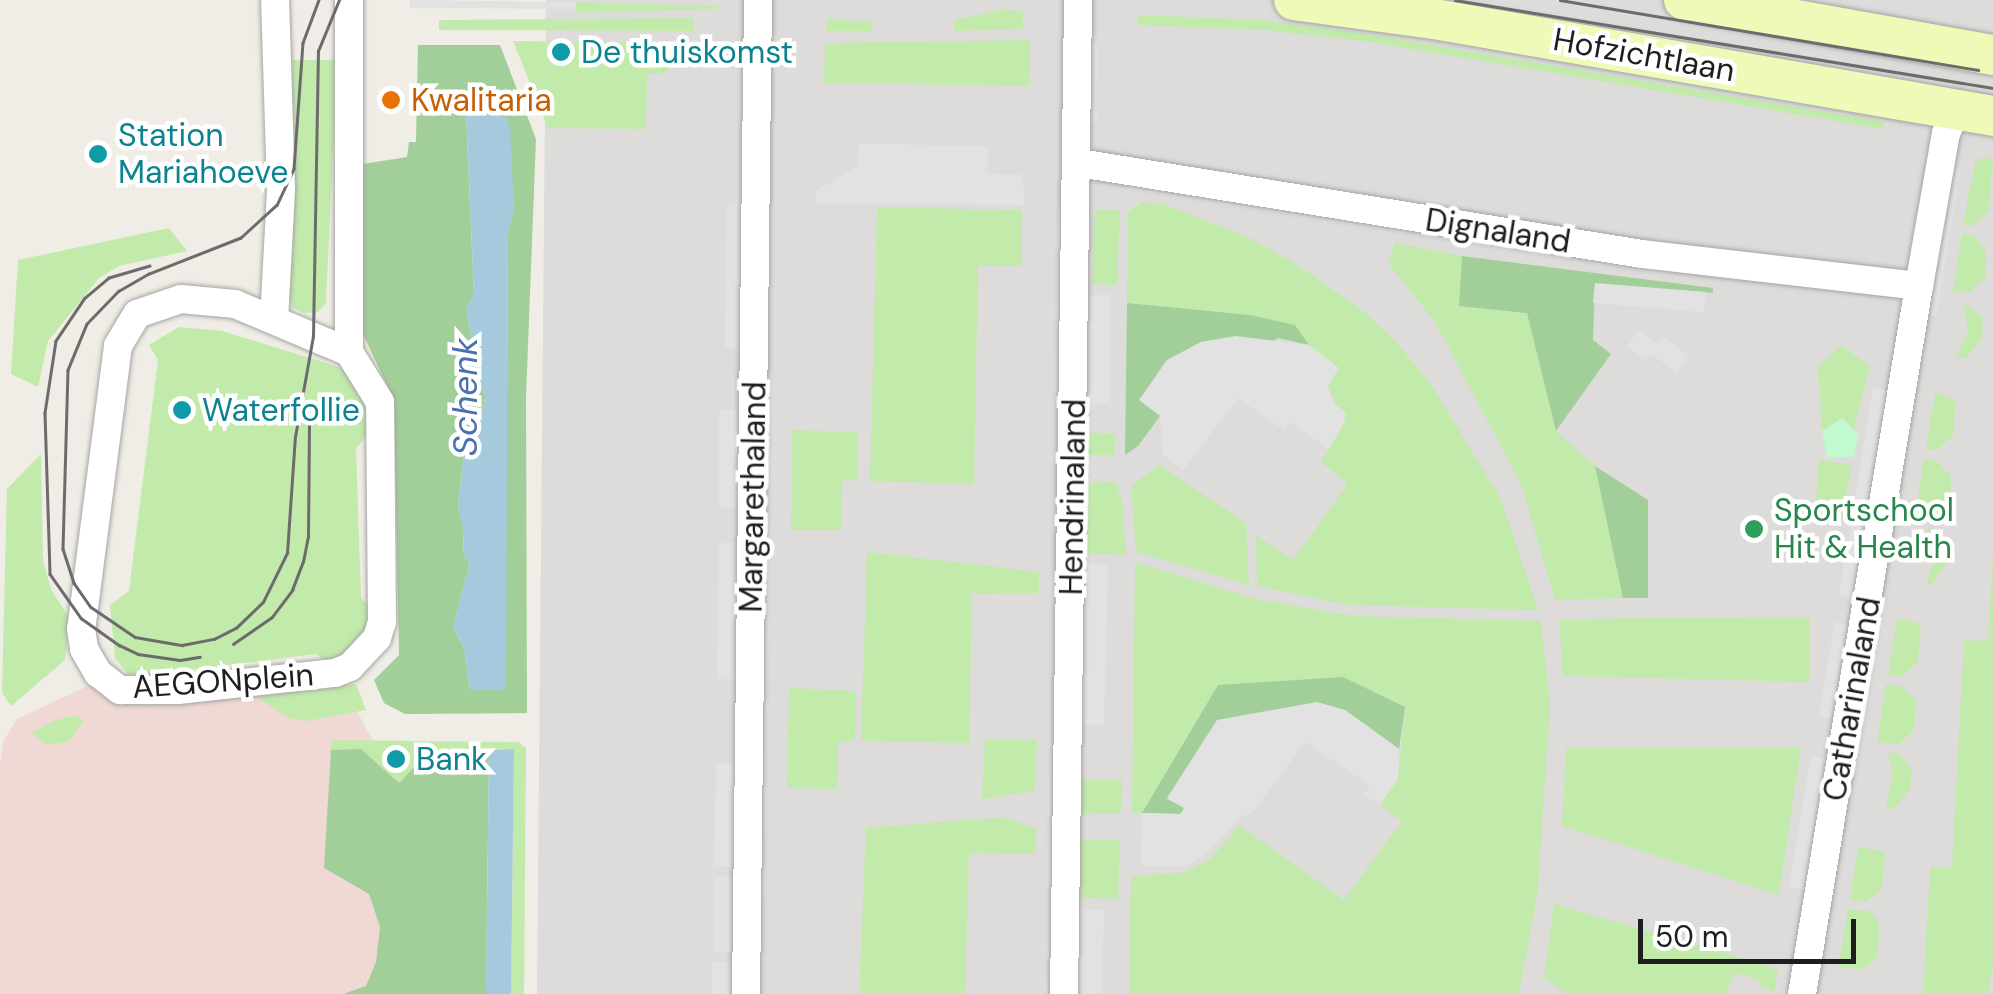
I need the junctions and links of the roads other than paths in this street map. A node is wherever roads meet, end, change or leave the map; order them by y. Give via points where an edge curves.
1 (274, 0) edge
2 (349, 0) edge
3 (758, 0) edge
4 (1078, 0) edge
5 (1294, 0) edge
6 (1684, 0) edge
7 (1993, 55) edge
8 (1975, 113) edge
9 (1078, 163) junction
10 (1919, 286) junction
11 (274, 320) junction
12 (349, 352) junction
13 (746, 994) edge
14 (1064, 994) edge
15 (1802, 994) edge

1 - 11 street via 281,189
2 - 12 street
3 - 13 street, Margarethaland
4 - 9 street, Hendrinaland
5 - 8 main road, Hofzichtlaan via 1434,18
6 - 7 main road, Hofzichtlaan
8 - 10 street, Catharinaland via 1946,132
9 - 10 street, Dignaland via 1642,254
9 - 14 street, Hendrinaland
10 - 15 street, Catharinaland
11 - 12 street, AEGONplein
11 - 12 street, AEGONplein via 235,304 181,299 137,314 118,346 80,629 98,673 120,690 335,673 370,650 382,622 380,402

